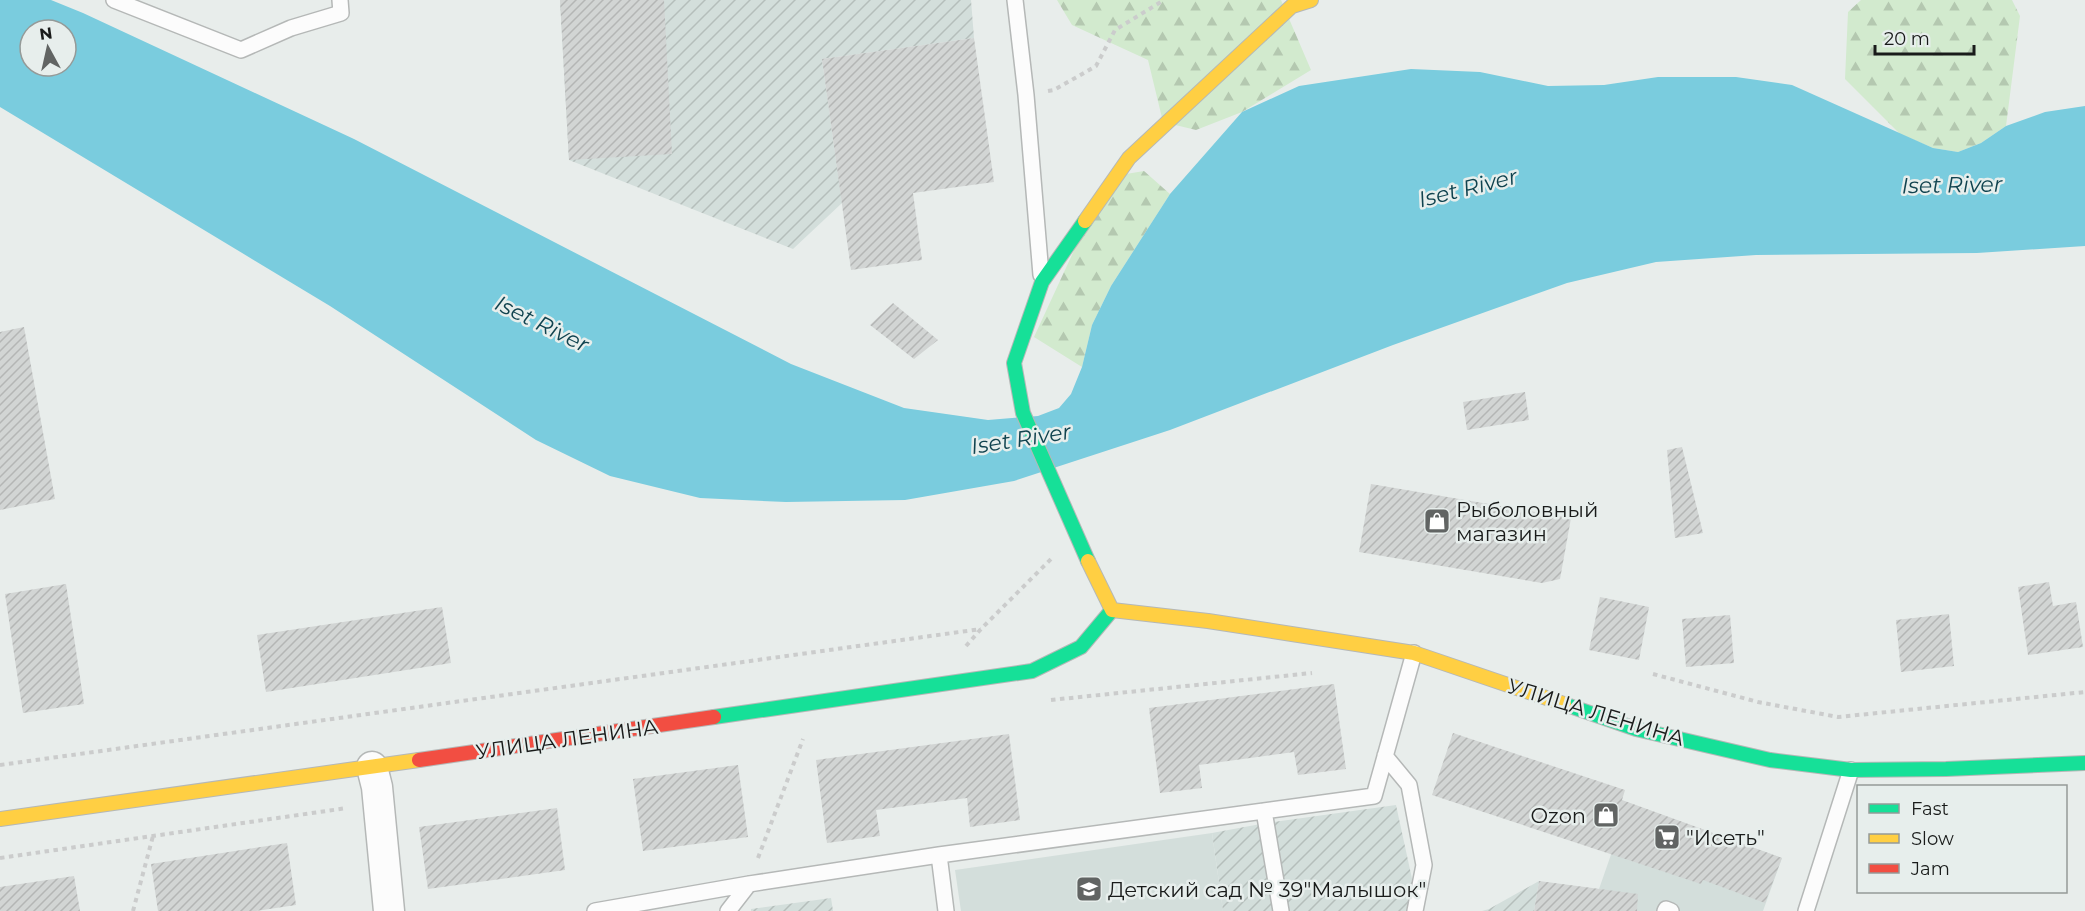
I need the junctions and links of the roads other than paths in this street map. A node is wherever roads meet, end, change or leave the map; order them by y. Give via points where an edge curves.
1 (114, 0) edge
2 (340, 0) edge
3 (1015, 0) edge
4 (1311, 0) edge
5 (1042, 282) junction
6 (1112, 610) junction
7 (1414, 653) junction
8 (1386, 756) junction
9 (2085, 763) edge
10 (372, 767) junction
11 (1851, 770) junction
12 (1264, 811) junction
13 (0, 819) edge
14 (939, 855) junction
15 (749, 884) junction
16 (390, 911) edge
17 (595, 911) edge
18 (728, 911) edge
19 (946, 911) edge
20 (1281, 911) edge
21 (1415, 911) edge
22 (1665, 911) edge
23 (1671, 911) edge
24 (1806, 911) edge

1 - 2 lane via 241,50 291,28 341,13
3 - 5 lane
4 - 5 street via 1292,6 1129,158
5 - 6 street via 1014,363 1023,413
6 - 7 street, УЛИЦА ЛЕНИНА
6 - 10 street, УЛИЦА ЛЕНИНА via 1081,647 1032,671
7 - 8 lane
7 - 11 street, УЛИЦА ЛЕНИНА via 1636,729 1770,759
8 - 12 lane via 1374,796
8 - 21 lane via 1409,785 1424,865
9 - 11 street, УЛИЦА ЛЕНИНА
10 - 13 street, УЛИЦА ЛЕНИНА
10 - 16 street
11 - 24 lane
12 - 14 lane
12 - 20 lane
14 - 15 lane
14 - 19 lane
15 - 17 lane
15 - 18 lane
22 - 23 lane

